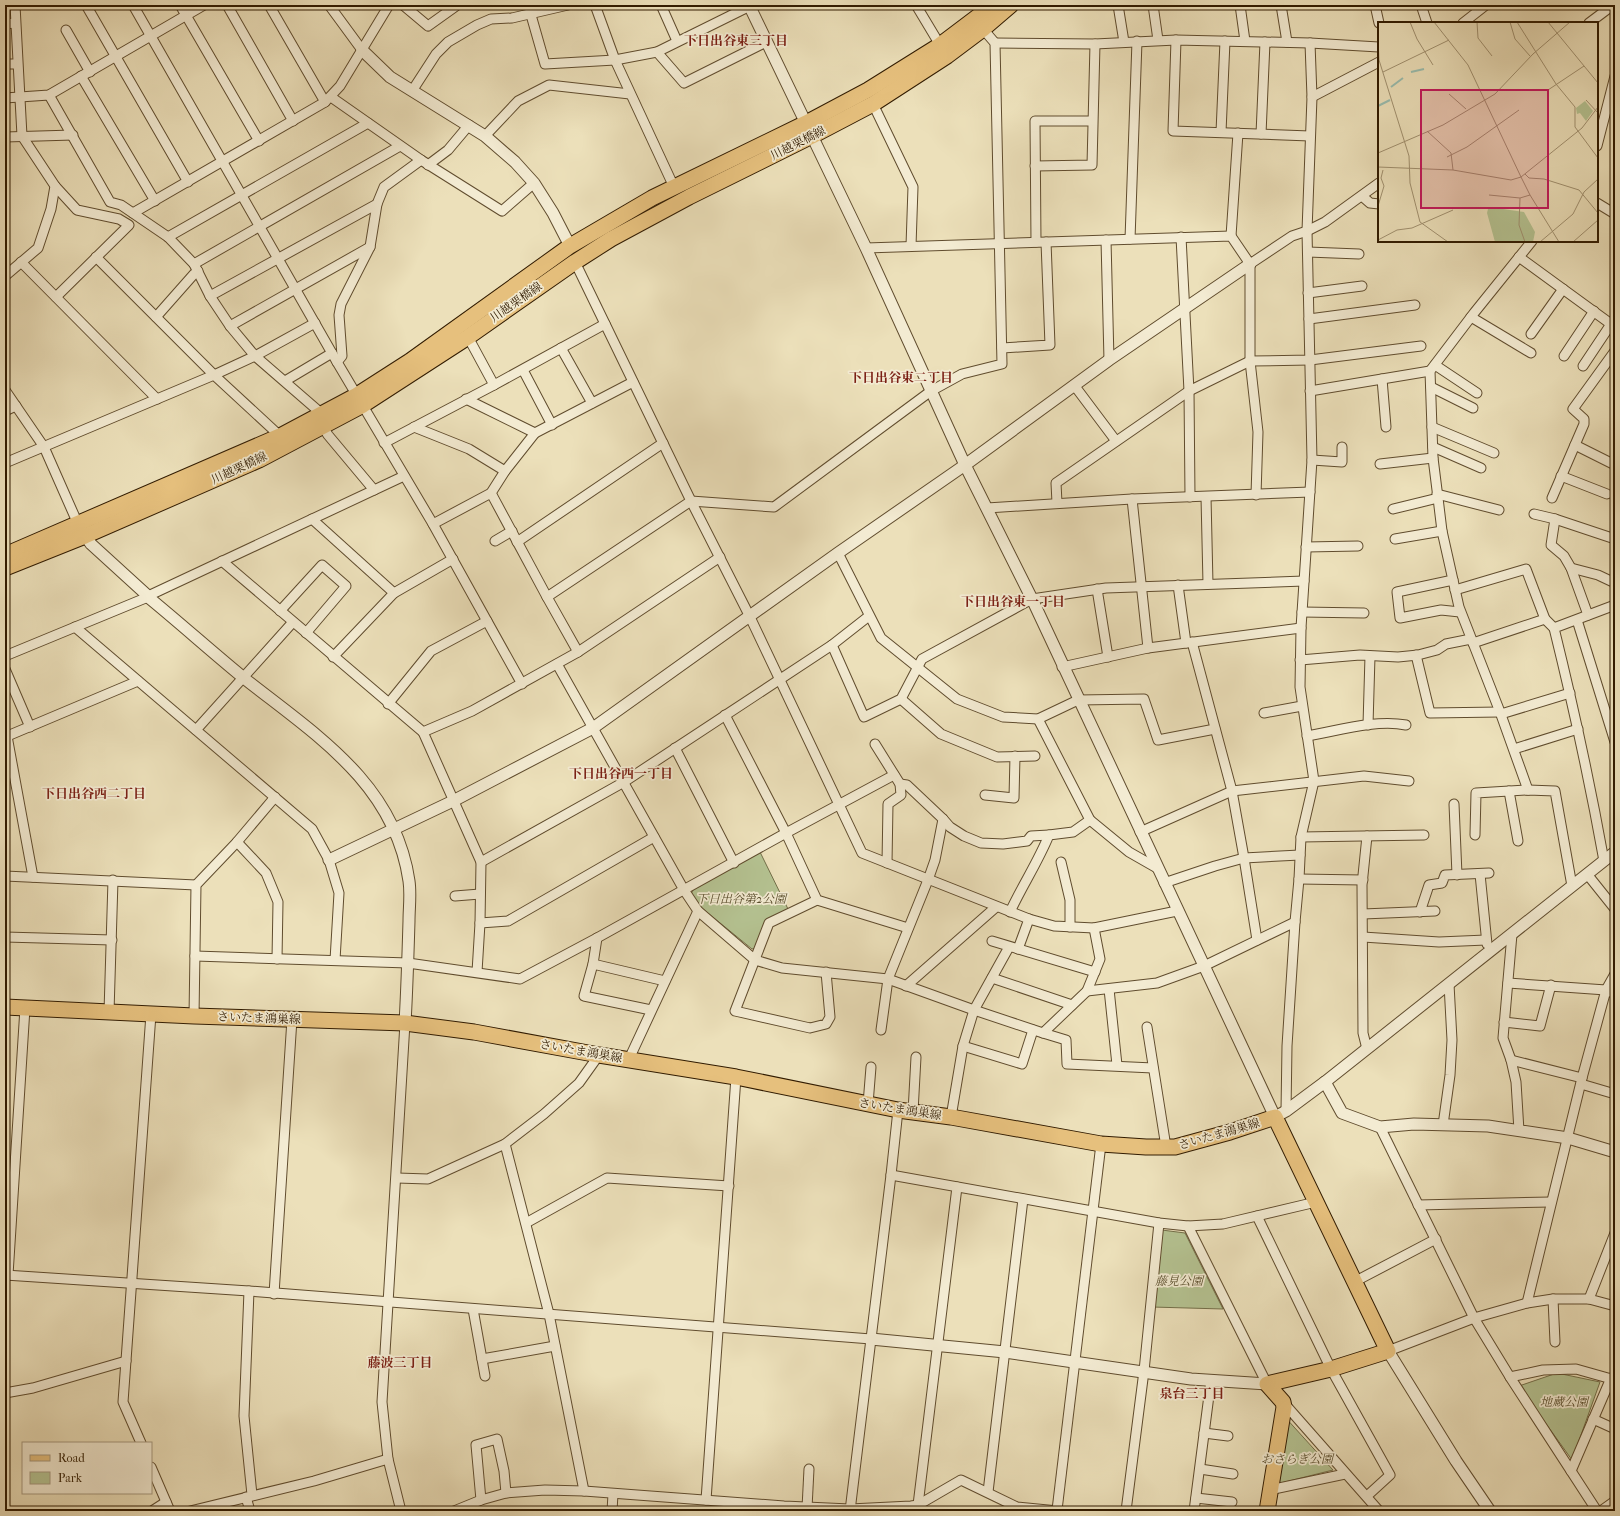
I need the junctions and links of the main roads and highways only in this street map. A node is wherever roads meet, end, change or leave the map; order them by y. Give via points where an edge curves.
1 (993, 5) edge
2 (1010, 5) edge
3 (809, 129) junction
4 (360, 400) junction
5 (323, 421) junction
6 (81, 530) junction
7 (5, 555) edge
8 (5, 568) edge
9 (5, 1007) edge
10 (1267, 1511) edge

1 - 3 main road, 川越栗橋線 via 940,45
2 - 3 main road, 川越栗橋線 via 947,56 873,104
3 - 4 main road, 川越栗橋線 via 611,239 468,337
3 - 4 main road, 川越栗橋線 via 674,187 570,246
4 - 5 main road, 川越栗橋線
5 - 6 main road, 川越栗橋線 via 280,436
5 - 6 main road, 川越栗橋線 via 240,468
6 - 7 main road, 川越栗橋線
6 - 8 main road, 川越栗橋線
9 - 10 main road, さいたま鴻巣線 via 405,1023 474,1032 736,1077 898,1110 1101,1144 1146,1148 1176,1147 1230,1132 1280,1114 1316,1202 1388,1351 1331,1369 1267,1384 1283,1402 1284,1407

